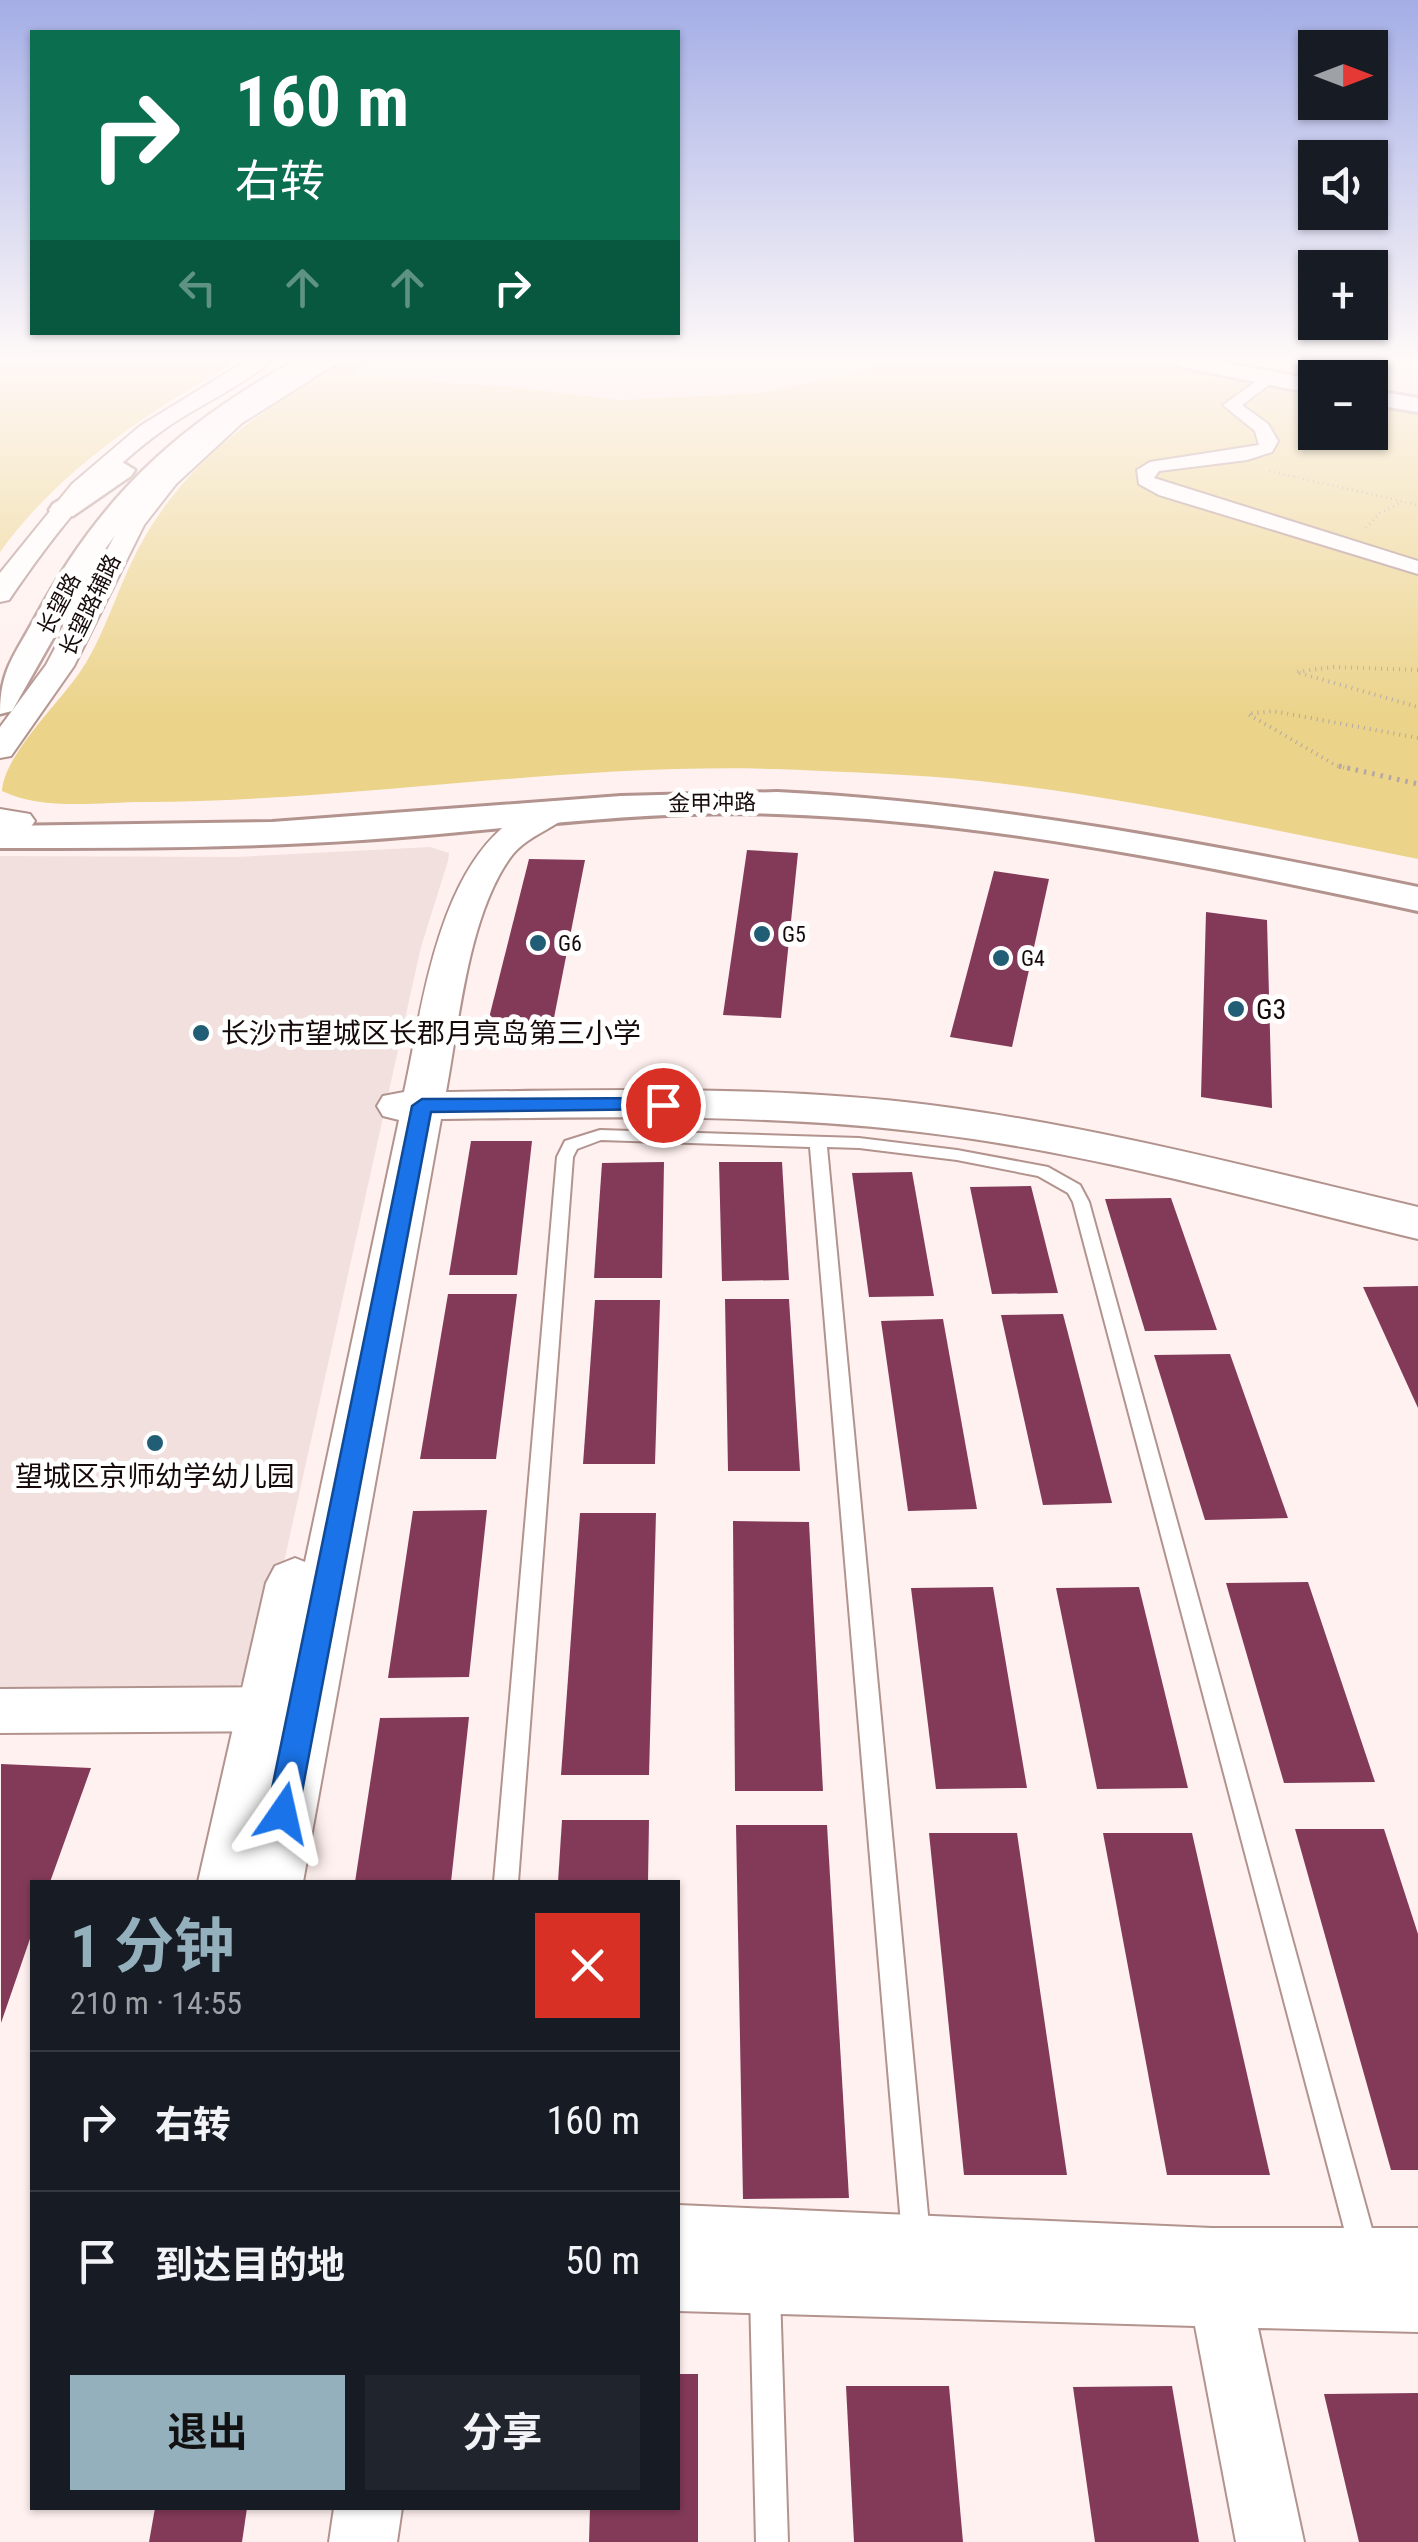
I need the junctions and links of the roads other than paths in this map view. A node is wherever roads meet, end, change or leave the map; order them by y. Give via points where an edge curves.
1 (168, 479) edge
2 (91, 480) edge
3 (108, 480) edge
4 (114, 480) edge
5 (149, 480) edge
6 (167, 480) edge
7 (1145, 480) edge
8 (63, 510) junction
9 (106, 524) junction
10 (1418, 568) edge
11 (5, 609) edge
12 (0, 704) edge
13 (0, 749) edge
14 (554, 811) junction
15 (434, 823) junction
16 (4, 829) edge
17 (1418, 884) edge
18 (1418, 899) edge
19 (412, 1096) junction
20 (818, 1141) junction
21 (1418, 1201) edge
22 (1418, 1223) edge
23 (285, 1709) junction
24 (0, 1711) edge
25 (233, 1880) edge
26 (270, 1880) edge
27 (506, 1880) edge
28 (680, 2237) edge
29 (764, 2260) junction
30 (920, 2266) junction
31 (1216, 2277) junction
32 (680, 2280) edge
33 (1395, 2280) edge
34 (368, 2510) edge
35 (364, 2542) edge
36 (772, 2542) edge
37 (1270, 2542) edge

1 - 13 street, 长望路辅路 via 132,523 60,666
2 - 8 street
3 - 8 main road
4 - 11 main road, 长望路
5 - 9 main road, 长望路
6 - 9 main road
7 - 10 street
8 - 11 street via 21,559
9 - 12 main road, 长望路
14 - 15 main road, 金甲冲路
14 - 18 main road, 金甲冲路 via 774,803 971,817 1121,839
14 - 19 street via 520,824 494,854 458,944
15 - 16 main road, 金甲冲路 via 224,836
15 - 19 street via 469,836 474,854 434,959
16 - 17 main road, 金甲冲路 via 289,819 655,791 836,792 1059,815
19 - 21 street via 785,1088 936,1102 1125,1133
19 - 22 street via 782,1106 914,1118 1120,1152
19 - 23 street
20 - 27 lane via 600,1136 571,1145
20 - 30 lane
20 - 33 lane via 958,1155 1042,1172 1074,1189 1081,1202
23 - 24 street
23 - 25 street
23 - 26 street
28 - 29 street
29 - 30 street
29 - 32 street
29 - 36 lane
30 - 31 street
31 - 33 street
31 - 37 street
34 - 35 street

